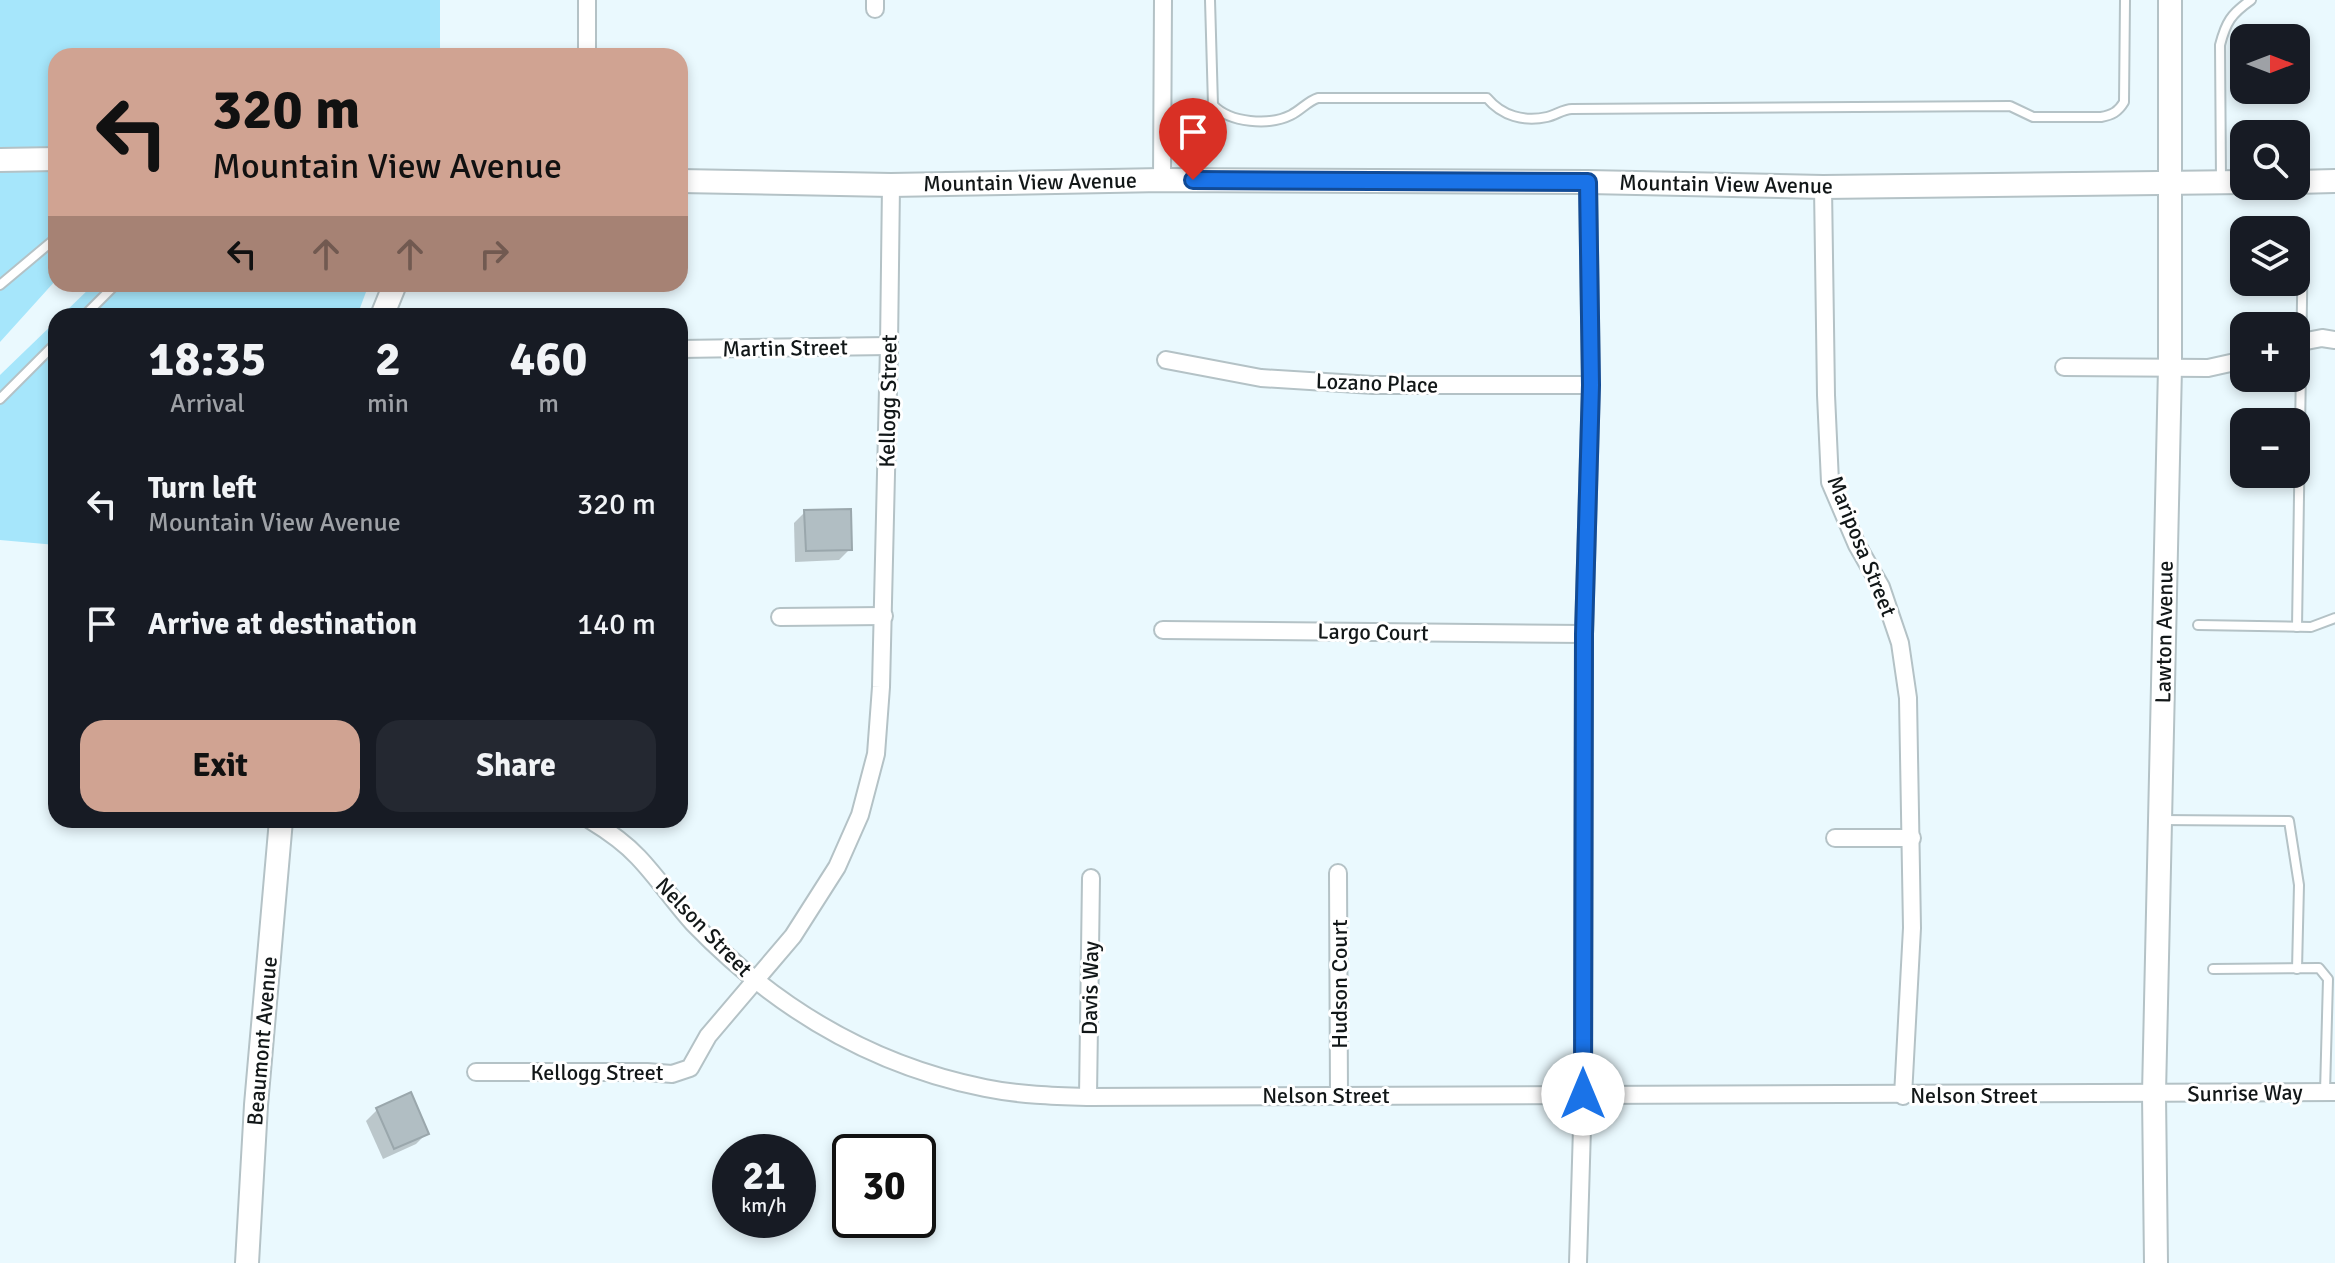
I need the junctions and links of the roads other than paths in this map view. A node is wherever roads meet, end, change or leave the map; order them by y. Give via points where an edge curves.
1 (587, 0) edge
2 (1163, 0) edge
3 (1210, 0) edge
4 (2125, 0) edge
5 (2170, 0) edge
6 (2251, 0) edge
7 (587, 48) edge
8 (48, 159) edge
9 (0, 160) edge
10 (1162, 180) junction
11 (688, 181) edge
12 (2335, 181) edge
13 (1588, 182) junction
14 (2169, 182) junction
15 (2221, 182) junction
16 (2230, 182) edge
17 (2310, 182) edge
18 (891, 185) junction
19 (1823, 187) junction
20 (48, 245) edge
21 (0, 285) edge
22 (108, 292) edge
23 (92, 308) edge
24 (2310, 340) edge
25 (2335, 340) edge
26 (889, 346) junction
27 (688, 349) edge
28 (48, 351) edge
29 (1166, 360) dead end
30 (2230, 363) edge
31 (2064, 367) dead end
32 (2170, 367) junction
33 (1591, 385) junction
34 (2298, 392) edge
35 (0, 399) edge
36 (884, 616) junction
37 (780, 617) dead end
38 (2335, 618) edge
39 (2198, 625) dead end
40 (2297, 627) junction
41 (1163, 630) dead end
42 (1584, 634) junction
43 (2160, 820) junction
44 (280, 828) edge
45 (603, 828) edge
46 (1835, 838) dead end
47 (1912, 838) junction
48 (1338, 873) dead end
49 (1091, 878) dead end
50 (2213, 969) dead end
51 (2297, 969) junction
52 (755, 981) junction
53 (476, 1072) dead end
54 (2330, 1092) edge
55 (1583, 1094) junction
56 (2154, 1094) junction
57 (1339, 1095) junction
58 (1903, 1096) junction
59 (1088, 1097) junction
60 (247, 1263) edge
61 (1578, 1263) edge
62 (2156, 1263) edge

1 - 7 street
2 - 10 street
3 - 4 lane via 1213,105 1231,118 1250,120 1289,116 1318,98 1487,98 1518,118 1572,109 2010,106 2033,117 2101,117 2124,102
5 - 14 street, Lawton Avenue
6 - 15 lane via 2225,25 2220,45
8 - 9 street
10 - 13 street, Mountain View Avenue
10 - 18 street, Mountain View Avenue
11 - 18 street, Mountain View Avenue
12 - 17 street
13 - 19 street, Mountain View Avenue
13 - 33 street
14 - 15 street, Mountain View Avenue
14 - 19 street, Mountain View Avenue
14 - 32 street, Lawton Avenue
15 - 16 street, Mountain View Avenue
18 - 26 street, Kellogg Street
19 - 47 street, Mariposa Street via 1830,482 1881,587 1900,643 1908,698
20 - 21 lane
22 - 23 lane
24 - 25 street
26 - 27 street, Martin Street
26 - 36 street, Kellogg Street
28 - 35 lane
29 - 33 street, Lozano Place via 1261,378 1373,385
30 - 32 street
31 - 32 street
32 - 43 street, Lawton Avenue
33 - 42 street
34 - 40 lane
36 - 37 street
36 - 52 street, Kellogg Street via 876,754 860,815 837,867 793,936
38 - 40 lane
39 - 40 lane
41 - 42 street, Largo Court
42 - 55 street
43 - 51 lane via 2289,821 2299,885
43 - 56 street, Lawton Avenue
44 - 60 street, Beaumont Avenue
45 - 52 street, Nelson Street via 638,857 693,922
46 - 47 street
47 - 58 street, Mariposa Street
48 - 57 street, Hudson Court
49 - 59 street, Davis Way
50 - 51 lane
51 - 54 lane via 2319,968 2328,979
52 - 53 street, Kellogg Street via 708,1036 690,1068 672,1074
52 - 59 street, Nelson Street via 860,1048 917,1070 987,1089
54 - 56 street, Sunrise Way
55 - 57 street, Nelson Street
55 - 58 street, Nelson Street
55 - 61 street
56 - 58 street, Nelson Street
56 - 62 street, Lawton Avenue
57 - 59 street, Nelson Street

